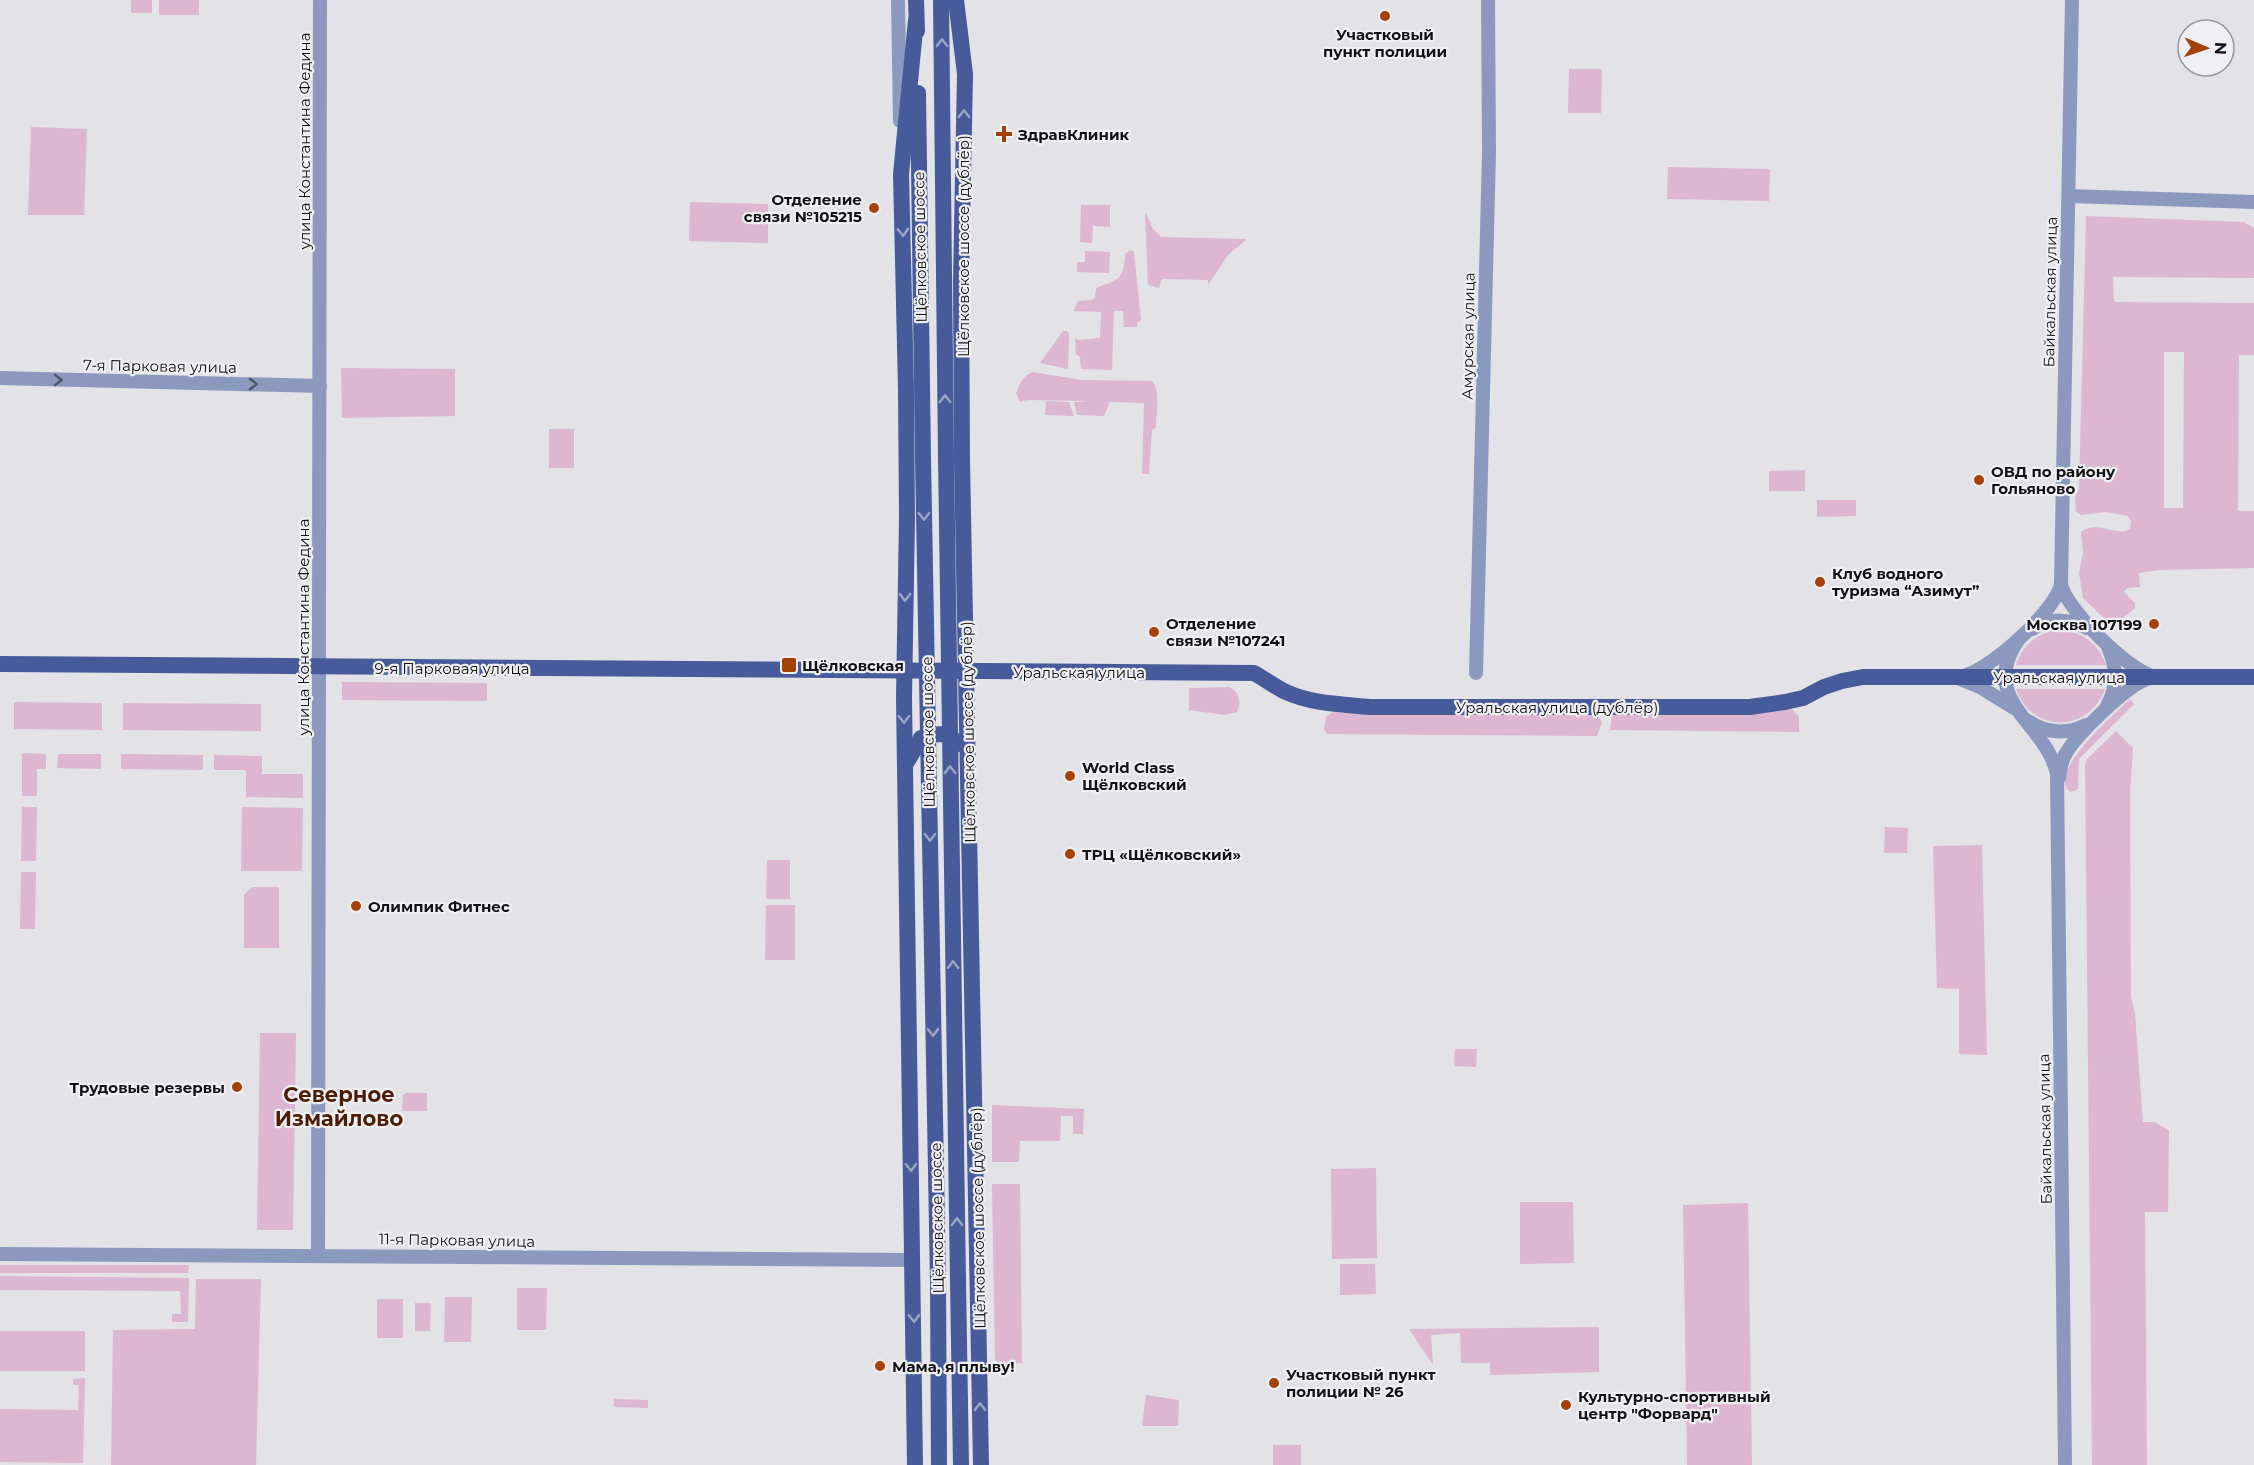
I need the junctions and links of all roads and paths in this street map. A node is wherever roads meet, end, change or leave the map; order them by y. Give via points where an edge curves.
1 (320, 0) edge
2 (898, 0) edge
3 (916, 0) edge
4 (941, 0) edge
5 (956, 0) edge
6 (1488, 0) edge
7 (2072, 0) edge
8 (916, 20) junction
9 (901, 174) junction
10 (2069, 196) junction
11 (2254, 202) edge
12 (0, 378) edge
13 (320, 386) junction
14 (2061, 584) junction
15 (2096, 633) junction
16 (2021, 637) junction
17 (0, 664) edge
18 (319, 667) junction
19 (904, 671) junction
20 (968, 672) junction
21 (1254, 673) joint
22 (1476, 674) dead end
23 (1863, 677) joint
24 (2005, 677) junction
25 (2116, 677) junction
26 (2154, 677) junction
27 (2254, 677) edge
28 (1952, 678) junction
29 (2018, 711) junction
30 (2095, 719) junction
31 (968, 763) junction
32 (905, 767) junction
33 (2058, 792) junction
34 (0, 1254) edge
35 (318, 1255) junction
36 (913, 1260) junction
37 (915, 1465) edge
38 (939, 1465) edge
39 (961, 1465) edge
40 (981, 1465) edge
41 (2065, 1465) edge

1 - 13 street, улица Константина Федина
2 - 9 street
3 - 8 main road, Щёлковское шоссе
39 -> 4 main road, Щёлковское шоссе, bridge
20 -> 5 main road, Щёлковское шоссе (дублёр) via 962,404 964,74
6 - 22 street, Амурская улица via 1488,206
7 - 10 street, Байкальская улица
8 - 9 main road
8 -> 38 main road, Щёлковское шоссе, bridge
9 -> 19 main road via 907,518
10 - 11 street
10 - 14 street, Байкальская улица
12 -> 13 street, 7-я Парковая улица
13 - 18 street, улица Константина Федина
14 - 15 street via 2066,599
14 - 16 street via 2056,598
15 - 16 street via 2079,623 2057,621 2036,626
15 - 25 street via 2114,661
15 - 26 street via 2137,670
16 - 24 street via 2006,663
16 - 28 street via 1978,671
17 - 18 main road, 9-я Парковая улица
18 - 19 main road, 9-я Парковая улица
18 - 35 street, улица Константина Федина
19 - 20 main road, Уральская улица
19 -> 32 main road
20 - 21 main road, Уральская улица
20 - 31 main road, Щёлковское шоссе (дублёр)
21 - 23 main road, Уральская улица (дублёр) via 1307,699 1382,707 1750,707 1803,698 1824,687
23 - 28 main road, Уральская улица
24 - 25 main road, Уральская улица
24 - 28 main road, Уральская улица
24 - 29 street via 2009,698
25 - 26 main road, Уральская улица
25 - 30 street via 2108,705
26 - 27 main road, Уральская улица
26 - 30 street via 2136,683
28 - 29 street via 1969,681
29 - 30 street via 2041,728 2054,731 2067,731
29 - 33 street via 2055,764
30 - 33 street via 2065,755
31 - 32 main road via 953,737 933,734 921,738
40 -> 31 main road, Щёлковское шоссе (дублёр)
32 -> 36 main road
33 - 41 street, Байкальская улица
34 - 35 street, 11-я Парковая улица
35 - 36 street, 11-я Парковая улица
36 -> 37 main road

